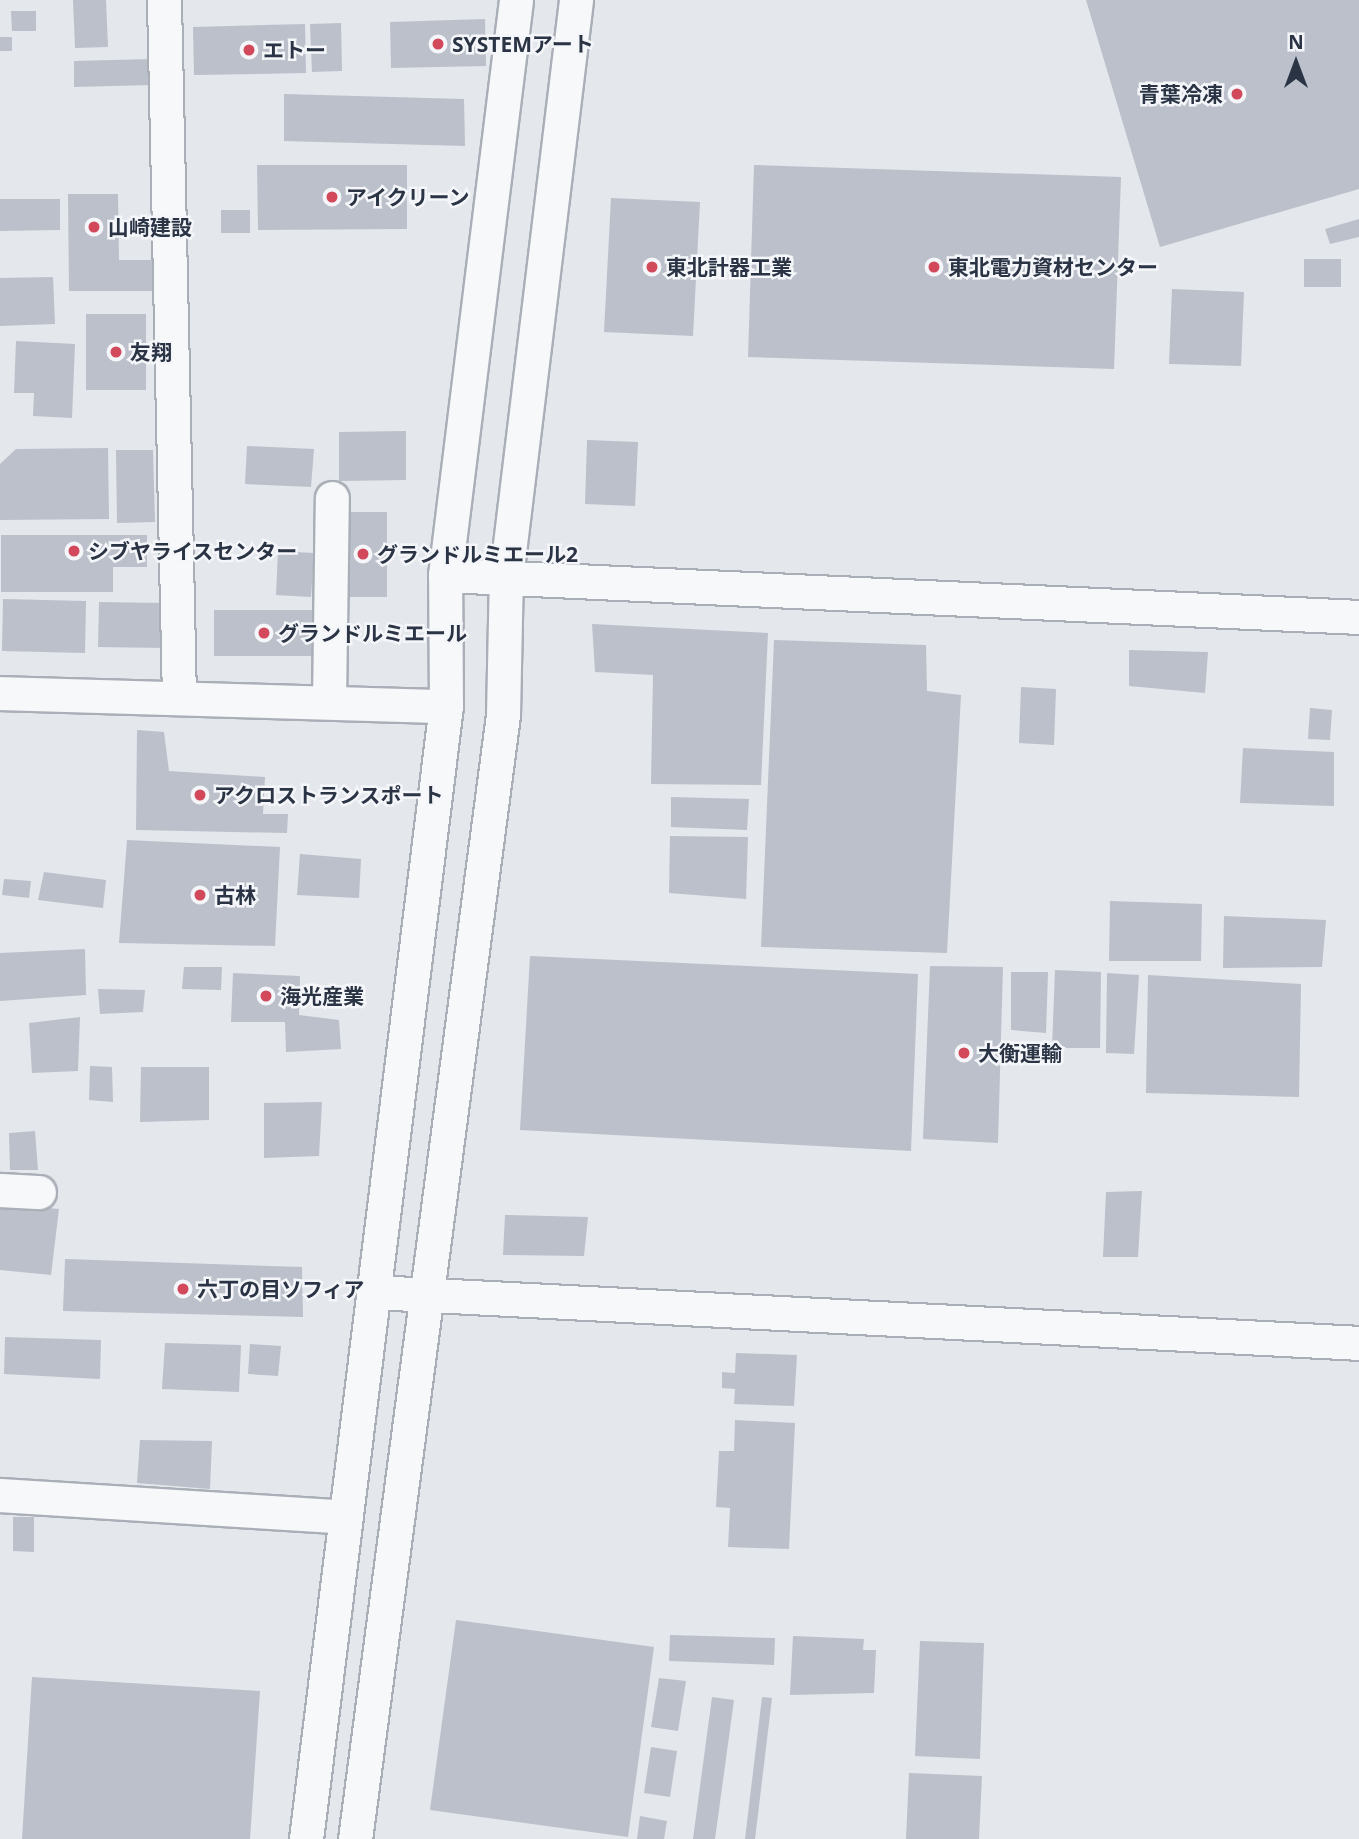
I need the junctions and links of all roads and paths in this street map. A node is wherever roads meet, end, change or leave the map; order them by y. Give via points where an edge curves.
1 (164, 0) edge
2 (516, 0) edge
3 (576, 0) edge
4 (332, 498) dead end
5 (445, 575) junction
6 (506, 577) junction
7 (1359, 617) edge
8 (0, 693) edge
9 (179, 697) junction
10 (329, 702) junction
11 (446, 706) junction
12 (0, 1190) edge
13 (39, 1192) dead end
14 (374, 1292) junction
15 (431, 1297) junction
16 (1359, 1343) edge
17 (0, 1495) edge
18 (345, 1517) junction
19 (306, 1839) edge
20 (355, 1839) edge

1 - 9 street
2 - 5 street
3 - 6 street
4 - 10 street
5 - 6 street
5 - 11 street
6 - 7 street
6 - 15 street via 503,715
8 - 9 street
9 - 10 street
10 - 11 street
11 - 14 street
12 - 13 street
14 - 15 street
14 - 18 street
15 - 16 street
15 - 20 street
17 - 18 street
18 - 19 street

